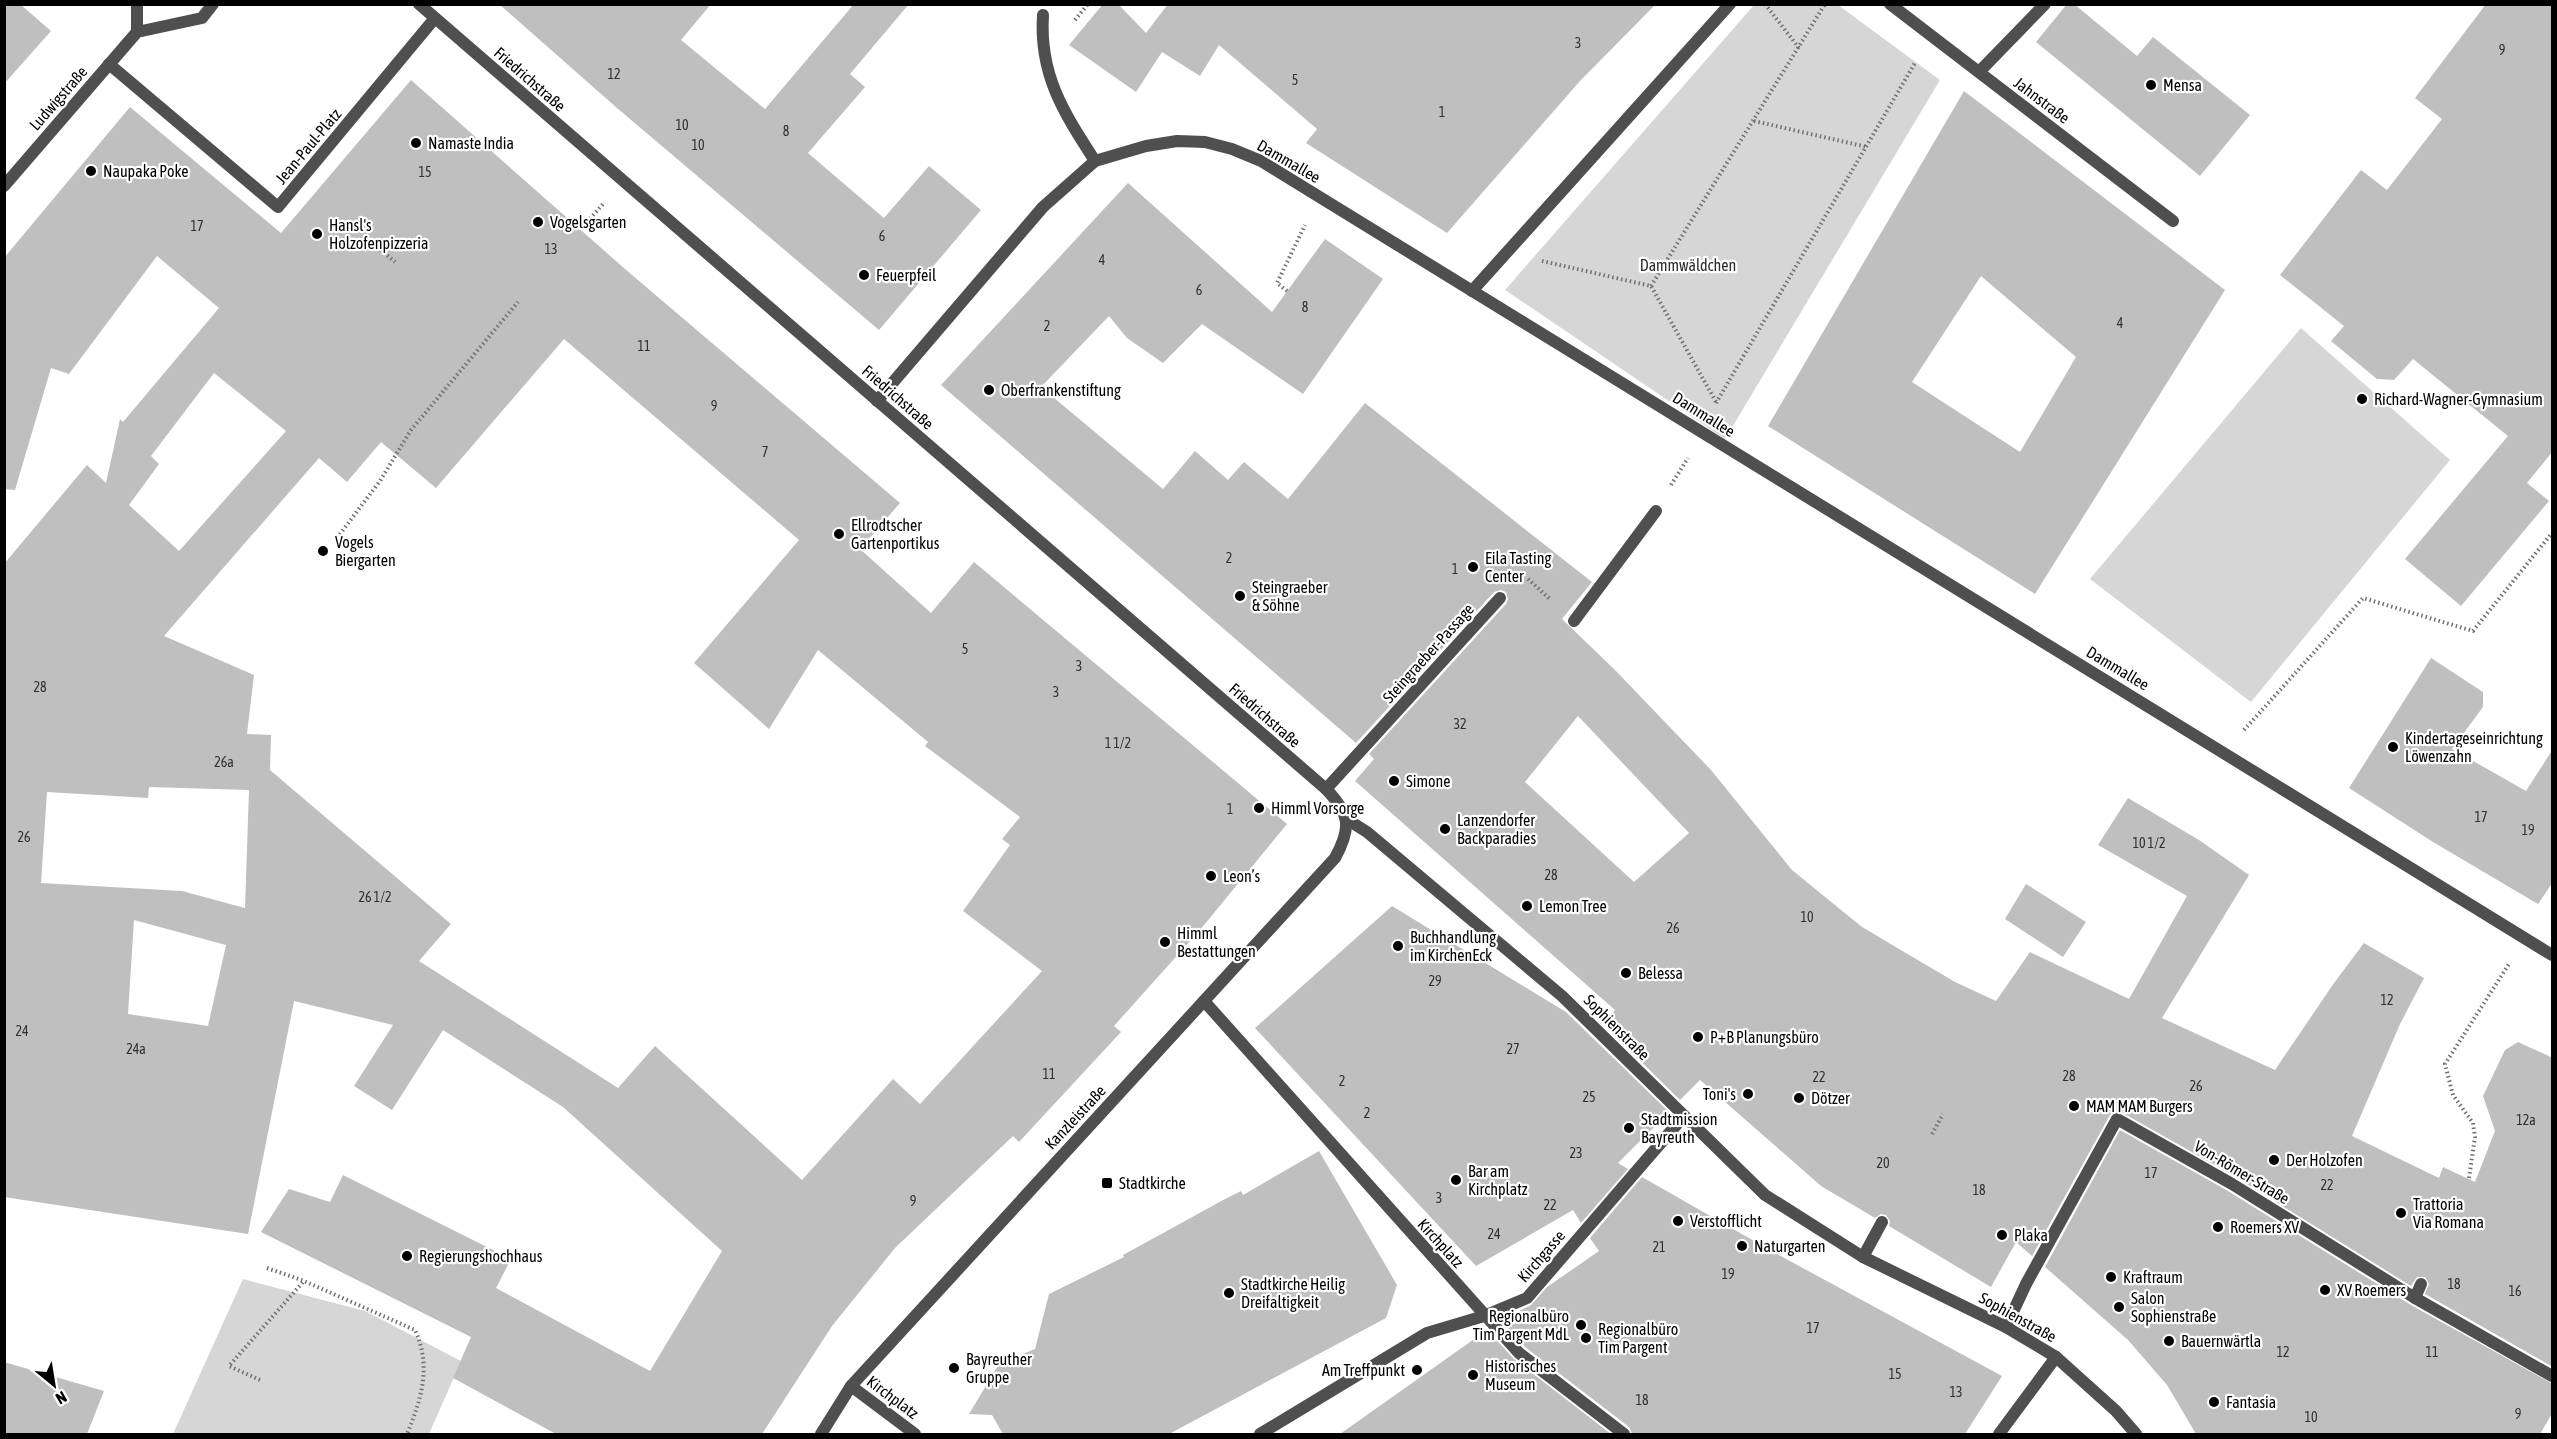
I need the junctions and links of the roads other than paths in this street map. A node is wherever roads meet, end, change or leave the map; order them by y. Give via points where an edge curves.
1 (137, 4) edge
2 (213, 4) edge
3 (419, 4) edge
4 (1730, 4) edge
5 (1890, 4) edge
6 (2045, 4) edge
7 (1043, 15) dead end
8 (435, 18) junction
9 (137, 32) junction
10 (110, 64) junction
11 (1979, 72) junction
12 (1095, 162) junction
13 (4, 186) edge
14 (2173, 221) dead end
15 (1472, 291) junction
16 (877, 401) junction
17 (1656, 511) road end
18 (1500, 598) road end
19 (1574, 621) road end
20 (1326, 789) junction
21 (1348, 820) junction
22 (2553, 955) edge
23 (1204, 1001) junction
24 (1683, 1116) junction
25 (1882, 1222) dead end
26 (1863, 1257) junction
27 (2421, 1284) dead end
28 (2415, 1298) junction
29 (1484, 1316) junction
30 (2007, 1327) junction
31 (2056, 1357) junction
32 (2553, 1376) edge
33 (851, 1386) junction
34 (1280, 1430) edge
35 (821, 1434) edge
36 (915, 1434) edge
37 (1260, 1434) edge
38 (1624, 1434) edge
39 (1999, 1434) edge
40 (2136, 1434) edge

1 - 9 street
2 - 9 street via 202,18
3 - 8 street, Friedrichstraße
4 - 15 street
5 - 11 street, Jahnstraße
6 - 11 street
7 - 12 street via 1041,42 1047,69 1061,106
8 - 10 street, Jean-Paul-Platz via 278,207
8 - 16 street, Friedrichstraße
9 - 10 street, Ludwigstraße
10 - 13 street, Ludwigstraße
11 - 14 street, Jahnstraße
12 - 15 street, Dammallee via 1177,141 1205,142 1232,149 1261,161
12 - 16 street, Dammallee via 1043,207
15 - 22 street, Dammallee
16 - 20 street, Friedrichstraße
17 - 19 street
18 - 20 street, Steingraeber-Passage
20 - 21 street, Friedrichstraße via 1340,803
21 - 23 street, Kanzleistraße via 1345,841 1335,858
21 - 24 street, Sophienstraße via 1563,996
23 - 29 street, Kirchplatz
23 - 33 street, Kanzleistraße
24 - 26 street, Sophienstraße via 1766,1195
24 - 29 street, Kirchgasse via 1527,1298
25 - 26 street
26 - 30 street, Sophienstraße
27 - 28 street
28 - 30 street, Von-Römer-Straße via 2232,1184 2117,1119 2026,1284
28 - 32 street, Von-Römer-Straße
29 - 34 street via 1427,1333
29 - 38 street via 1519,1353
30 - 31 street, Sophienstraße
31 - 39 street
31 - 40 street, Sophienstraße
33 - 35 street, Kanzleistraße
33 - 36 street, Kirchplatz
34 - 37 street

